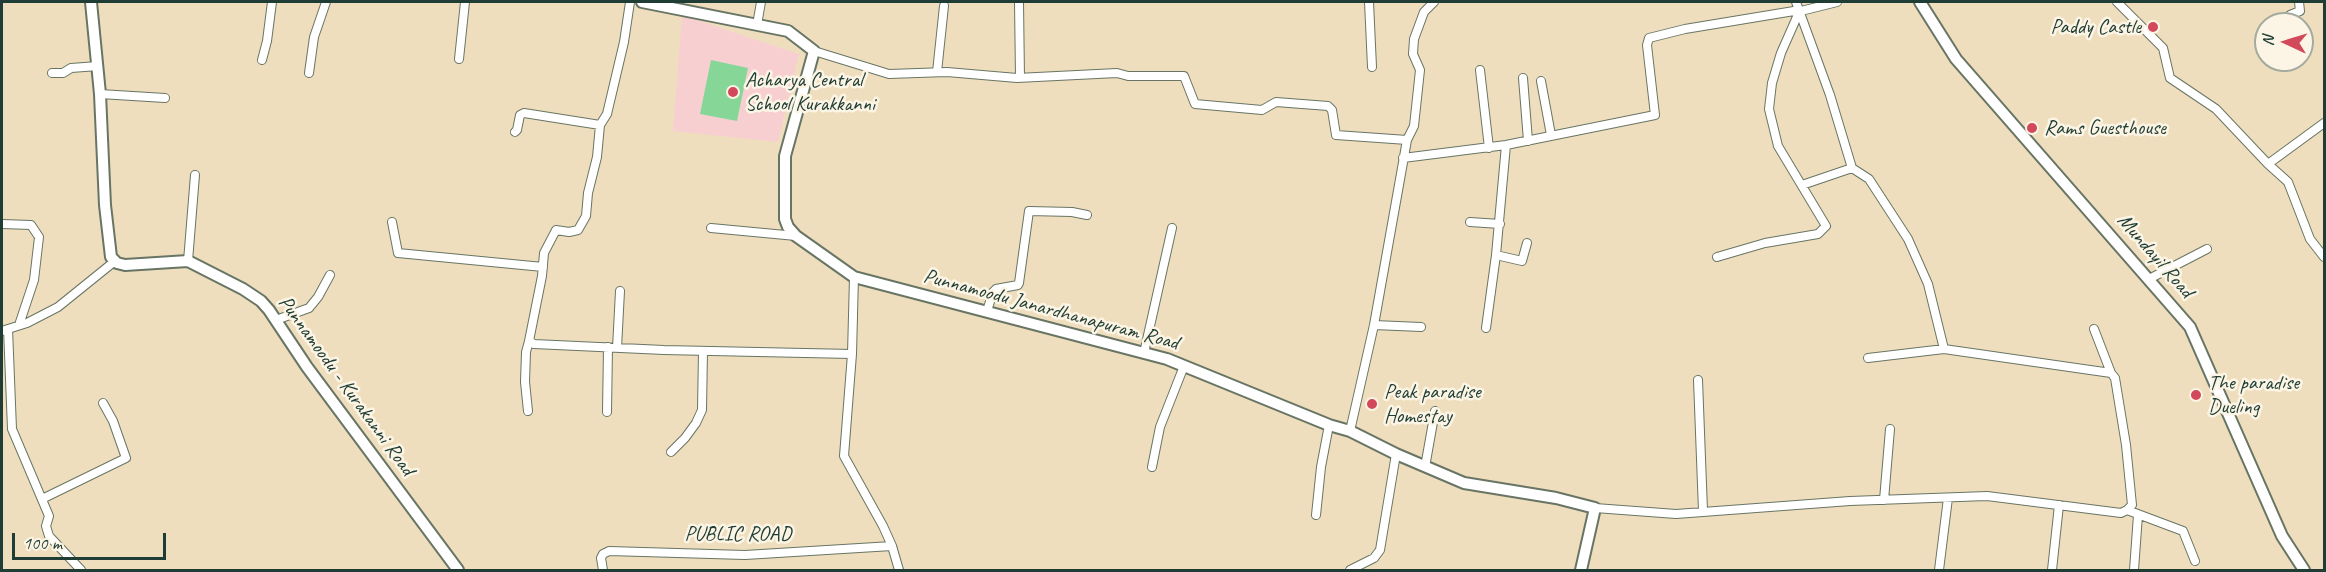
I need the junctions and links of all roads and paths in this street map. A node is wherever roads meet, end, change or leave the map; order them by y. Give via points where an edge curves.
1 (91, 2) edge
2 (272, 2) edge
3 (326, 2) edge
4 (465, 2) edge
5 (630, 2) edge
6 (642, 2) edge
7 (761, 2) edge
8 (1019, 2) edge
9 (1369, 2) edge
10 (1434, 2) edge
11 (1797, 2) edge
12 (1837, 2) edge
13 (1920, 2) edge
14 (2117, 2) edge
15 (944, 6) dead end
16 (1801, 10) junction
17 (757, 25) junction
18 (814, 51) junction
19 (459, 58) dead end
20 (262, 60) dead end
21 (98, 66) junction
22 (1372, 67) dead end
23 (1480, 70) dead end
24 (936, 72) junction
25 (52, 73) dead end
26 (309, 73) dead end
27 (1020, 78) junction
28 (1523, 78) dead end
29 (1540, 81) dead end
30 (100, 94) junction
31 (165, 98) dead end
32 (2325, 123) edge
33 (600, 125) junction
34 (515, 132) dead end
35 (1551, 135) junction
36 (1407, 140) junction
37 (1528, 141) junction
38 (1506, 145) junction
39 (1489, 148) junction
40 (1403, 158) junction
41 (2268, 164) junction
42 (1852, 168) junction
43 (195, 175) dead end
44 (1802, 185) junction
45 (1087, 215) dead end
46 (392, 222) dead end
47 (1470, 222) dead end
48 (1500, 224) junction
49 (2, 225) edge
50 (711, 228) dead end
51 (1172, 228) dead end
52 (796, 236) junction
53 (1527, 243) dead end
54 (2207, 249) dead end
55 (1496, 255) junction
56 (1717, 257) dead end
57 (2325, 257) edge
58 (115, 261) junction
59 (188, 261) junction
60 (543, 267) junction
61 (330, 274) dead end
62 (854, 277) junction
63 (2149, 279) junction
64 (621, 291) dead end
65 (987, 312) junction
66 (276, 320) junction
67 (19, 325) junction
68 (1374, 325) junction
69 (1420, 327) dead end
70 (1486, 328) dead end
71 (2094, 329) dead end
72 (4, 330) edge
73 (529, 341) junction
74 (608, 347) junction
75 (617, 348) junction
76 (1944, 349) junction
77 (704, 351) junction
78 (1144, 353) junction
79 (852, 354) junction
80 (1868, 358) dead end
81 (1184, 366) junction
82 (2111, 373) junction
83 (1698, 380) dead end
84 (103, 403) dead end
85 (528, 411) dead end
86 (1435, 411) dead end
87 (607, 412) dead end
88 (1329, 424) junction
89 (1890, 429) dead end
90 (1350, 431) junction
91 (671, 452) dead end
92 (1396, 454) junction
93 (1152, 467) dead end
94 (1425, 467) junction
95 (1948, 498) junction
96 (42, 499) junction
97 (1884, 500) junction
98 (2059, 505) junction
99 (1595, 508) junction
100 (2127, 510) junction
101 (1703, 511) junction
102 (1316, 515) dead end
103 (2138, 515) junction
104 (892, 546) junction
105 (2195, 561) dead end
106 (81, 570) edge
107 (458, 570) edge
108 (603, 570) edge
109 (899, 570) edge
110 (1350, 570) edge
111 (1581, 570) edge
112 (1939, 570) edge
113 (2052, 570) edge
114 (2134, 570) edge
115 (2304, 570) edge

1 - 21 main road
2 - 20 street
3 - 26 street via 314,37
4 - 19 street
5 - 33 street via 607,114
6 - 17 main road
7 - 17 street
8 - 27 street
9 - 22 street
10 - 36 street via 1424,12 1414,39 1413,54 1420,70 1414,126
11 - 16 street
12 - 16 street
13 - 63 main road, Mundayil Road via 1956,59
14 - 41 street via 2163,48 2170,78 2216,109
15 - 24 street
16 - 35 street via 1649,38 1655,115
16 - 42 street
16 - 44 street via 1780,53 1769,109 1778,146
17 - 18 main road via 788,31
18 - 24 street via 889,74
18 - 52 main road via 785,156 785,219
21 - 25 street
21 - 30 main road
23 - 39 street
24 - 27 street
27 - 36 street via 1117,73 1184,76 1195,104 1262,110 1276,102 1328,106 1336,135
28 - 37 street
29 - 35 street
30 - 31 street
30 - 58 main road via 107,228 110,254
32 - 41 street
33 - 34 street via 524,112
33 - 60 street via 586,216 578,230 556,230 544,253
35 - 37 street
36 - 40 street
37 - 38 street
38 - 39 street
38 - 48 street
39 - 40 street
40 - 68 street
41 - 57 street via 2288,182 2310,239
42 - 44 street
42 - 76 street via 1869,179 1908,238 1928,284
43 - 59 street
44 - 56 street via 1826,226 1818,234
45 - 65 street via 1029,211 1018,285 996,289
46 - 60 street via 398,253
47 - 48 street
48 - 55 street
49 - 67 street via 31,225 39,237 34,280
50 - 52 street
51 - 78 street
52 - 62 main road, Punnamoodu Janardhanapuram Road
53 - 55 street via 1522,261
54 - 63 street
55 - 70 street
58 - 59 main road via 127,265
58 - 67 street via 58,307
59 - 66 main road, Punnamoodu - Kurakanni Road via 249,292 266,305
60 - 73 street
61 - 66 street via 309,308
62 - 65 main road, Punnamoodu Janardhanapuram Road
62 - 79 street
63 - 115 main road, Mundayil Road via 2190,327 2282,536
64 - 75 street
65 - 78 main road, Punnamoodu Janardhanapuram Road
66 - 107 main road, Punnamoodu - Kurakanni Road
67 - 72 street
68 - 69 street
68 - 90 street
71 - 82 street
72 - 96 street via 12,429
73 - 74 street
73 - 85 street via 525,382
74 - 75 street
74 - 87 street
75 - 77 street
76 - 80 street
76 - 82 street
77 - 79 street
77 - 91 street via 702,410
78 - 81 main road, Punnamoodu Janardhanapuram Road
79 - 104 street via 844,456
81 - 88 main road, Punnamoodu Janardhanapuram Road
81 - 93 street via 1160,427
82 - 100 street via 2126,445 2132,505
83 - 101 street
84 - 96 street via 126,458
86 - 94 street
88 - 90 main road, Punnamoodu Janardhanapuram Road
88 - 102 street
89 - 97 street
90 - 92 main road, Punnamoodu Janardhanapuram Road
92 - 94 main road, Punnamoodu Janardhanapuram Road
92 - 110 street via 1380,550 1374,558
94 - 99 main road, Punnamoodu Janardhanapuram Road via 1464,483
95 - 97 street
95 - 98 street via 1987,496
95 - 112 street
96 - 106 street via 49,516 49,536
97 - 101 street
98 - 100 street via 2121,513
98 - 113 street
99 - 101 street via 1676,514
99 - 111 main road
100 - 103 street
103 - 105 street via 2183,531
103 - 114 street
104 - 108 street, PUBLIC ROAD via 745,555 609,550 601,558
104 - 109 street

